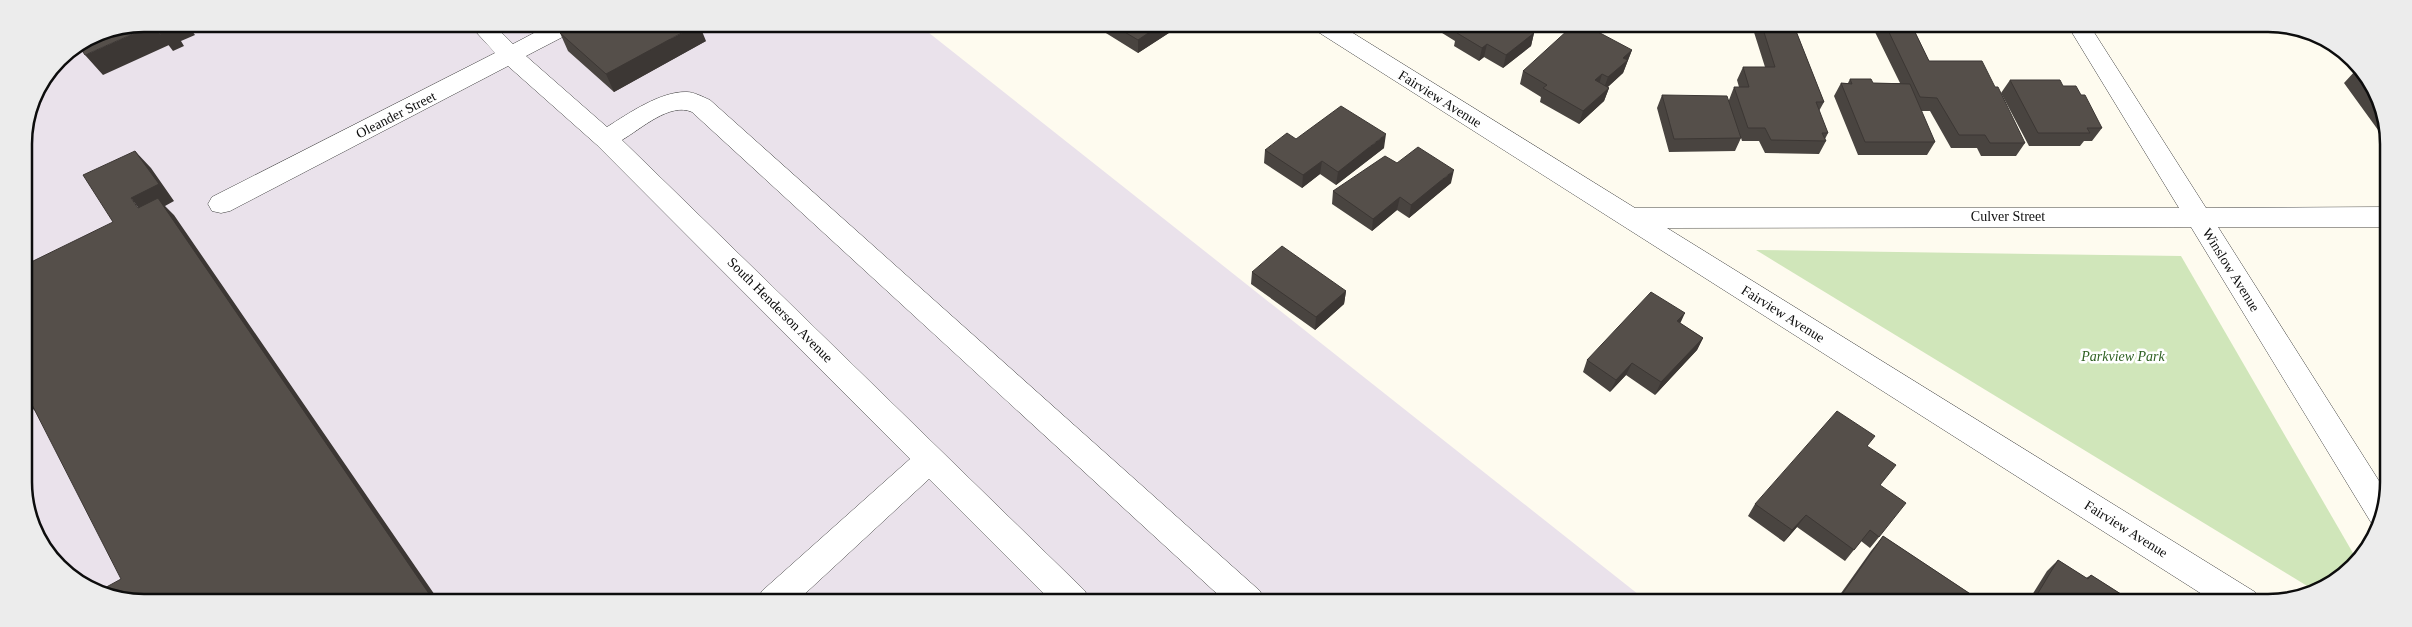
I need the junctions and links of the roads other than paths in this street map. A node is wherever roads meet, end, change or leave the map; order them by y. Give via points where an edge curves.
1 (1335, 32) edge
2 (2083, 32) edge
3 (489, 33) edge
4 (554, 33) edge
5 (511, 56) junction
6 (606, 139) junction
7 (222, 204) dead end
8 (2198, 216) junction
9 (2380, 217) edge
10 (1630, 218) junction
11 (931, 458) junction
12 (2378, 501) edge
13 (782, 594) edge
14 (1066, 594) edge
15 (1240, 594) edge
16 (2230, 594) edge

1 - 10 street, Fairview Avenue
2 - 8 street, Winslow Avenue
3 - 5 street, South Henderson Avenue
4 - 5 street, Oleander Street
5 - 6 street, South Henderson Avenue
5 - 7 street, Oleander Street
6 - 11 street, South Henderson Avenue
6 - 15 street via 657,107 687,100 701,106
8 - 9 street, Culver Street
8 - 10 street, Culver Street
8 - 12 street, Winslow Avenue
10 - 16 street, Fairview Avenue
11 - 13 street
11 - 14 street, South Henderson Avenue

